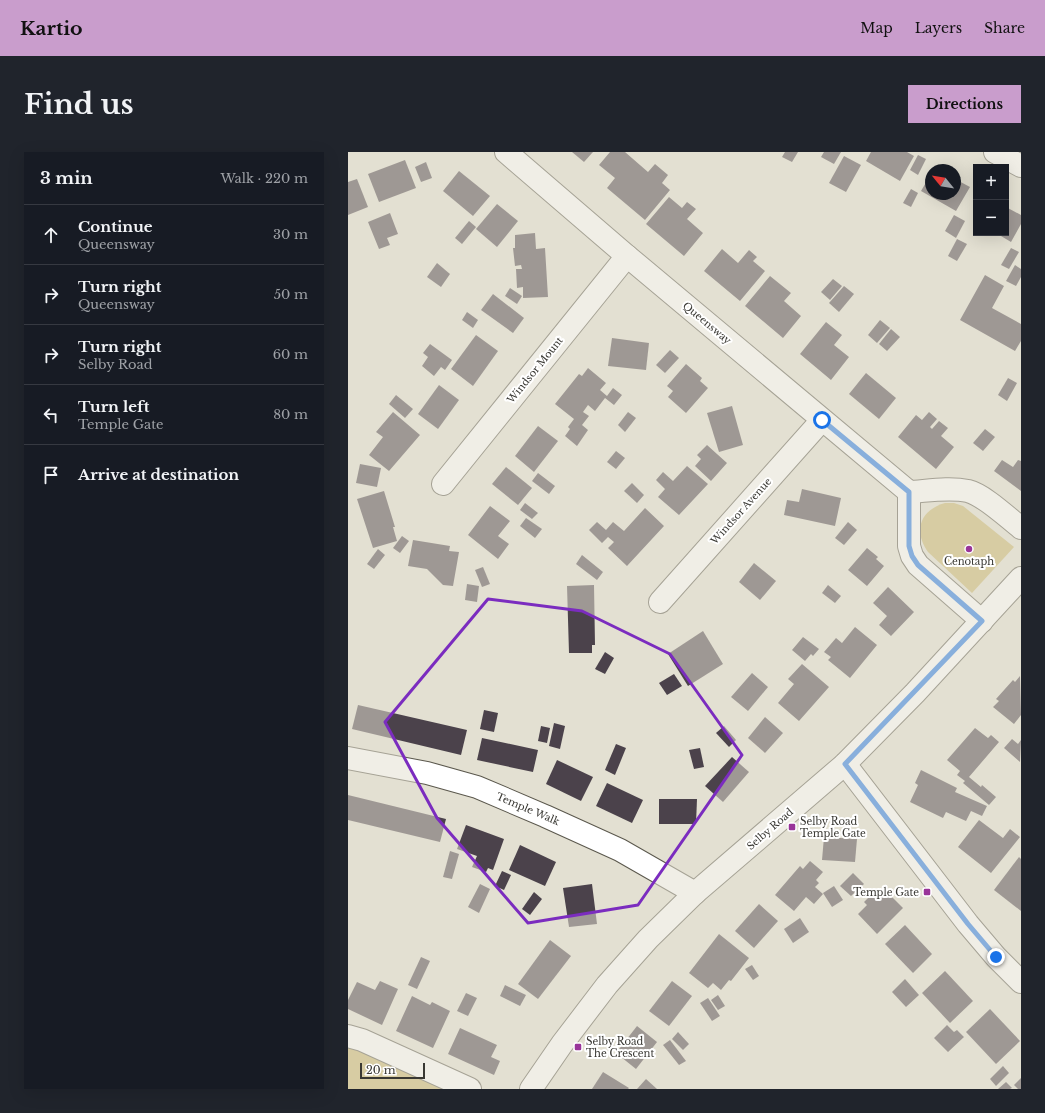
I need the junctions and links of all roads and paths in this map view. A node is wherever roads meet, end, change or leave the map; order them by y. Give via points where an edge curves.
1 (506, 152) edge
2 (995, 152) edge
3 (1021, 166) edge
4 (627, 256) junction
5 (822, 420) junction
6 (443, 484) dead end
7 (909, 492) junction
8 (1021, 528) edge
9 (1021, 578) edge
10 (660, 602) dead end
11 (982, 621) junction
12 (348, 758) edge
13 (845, 764) junction
14 (695, 893) junction
15 (1021, 982) edge
16 (348, 1036) edge
17 (470, 1089) edge
18 (532, 1089) edge

1 - 4 street, Queensway
2 - 3 street
4 - 5 street, Queensway
4 - 6 street, Windsor Mount
5 - 7 street, Queensway
5 - 10 street, Windsor Avenue
7 - 8 street via 969,491 980,496
7 - 11 street via 909,546 912,556 918,565
9 - 11 street, Selby Road
11 - 13 street, Selby Road
12 - 14 street, Temple Walk via 426,773 477,787 620,850
13 - 14 street, Selby Road
13 - 15 street via 968,924
14 - 18 street, Selby Road via 648,939 607,985
16 - 17 street

